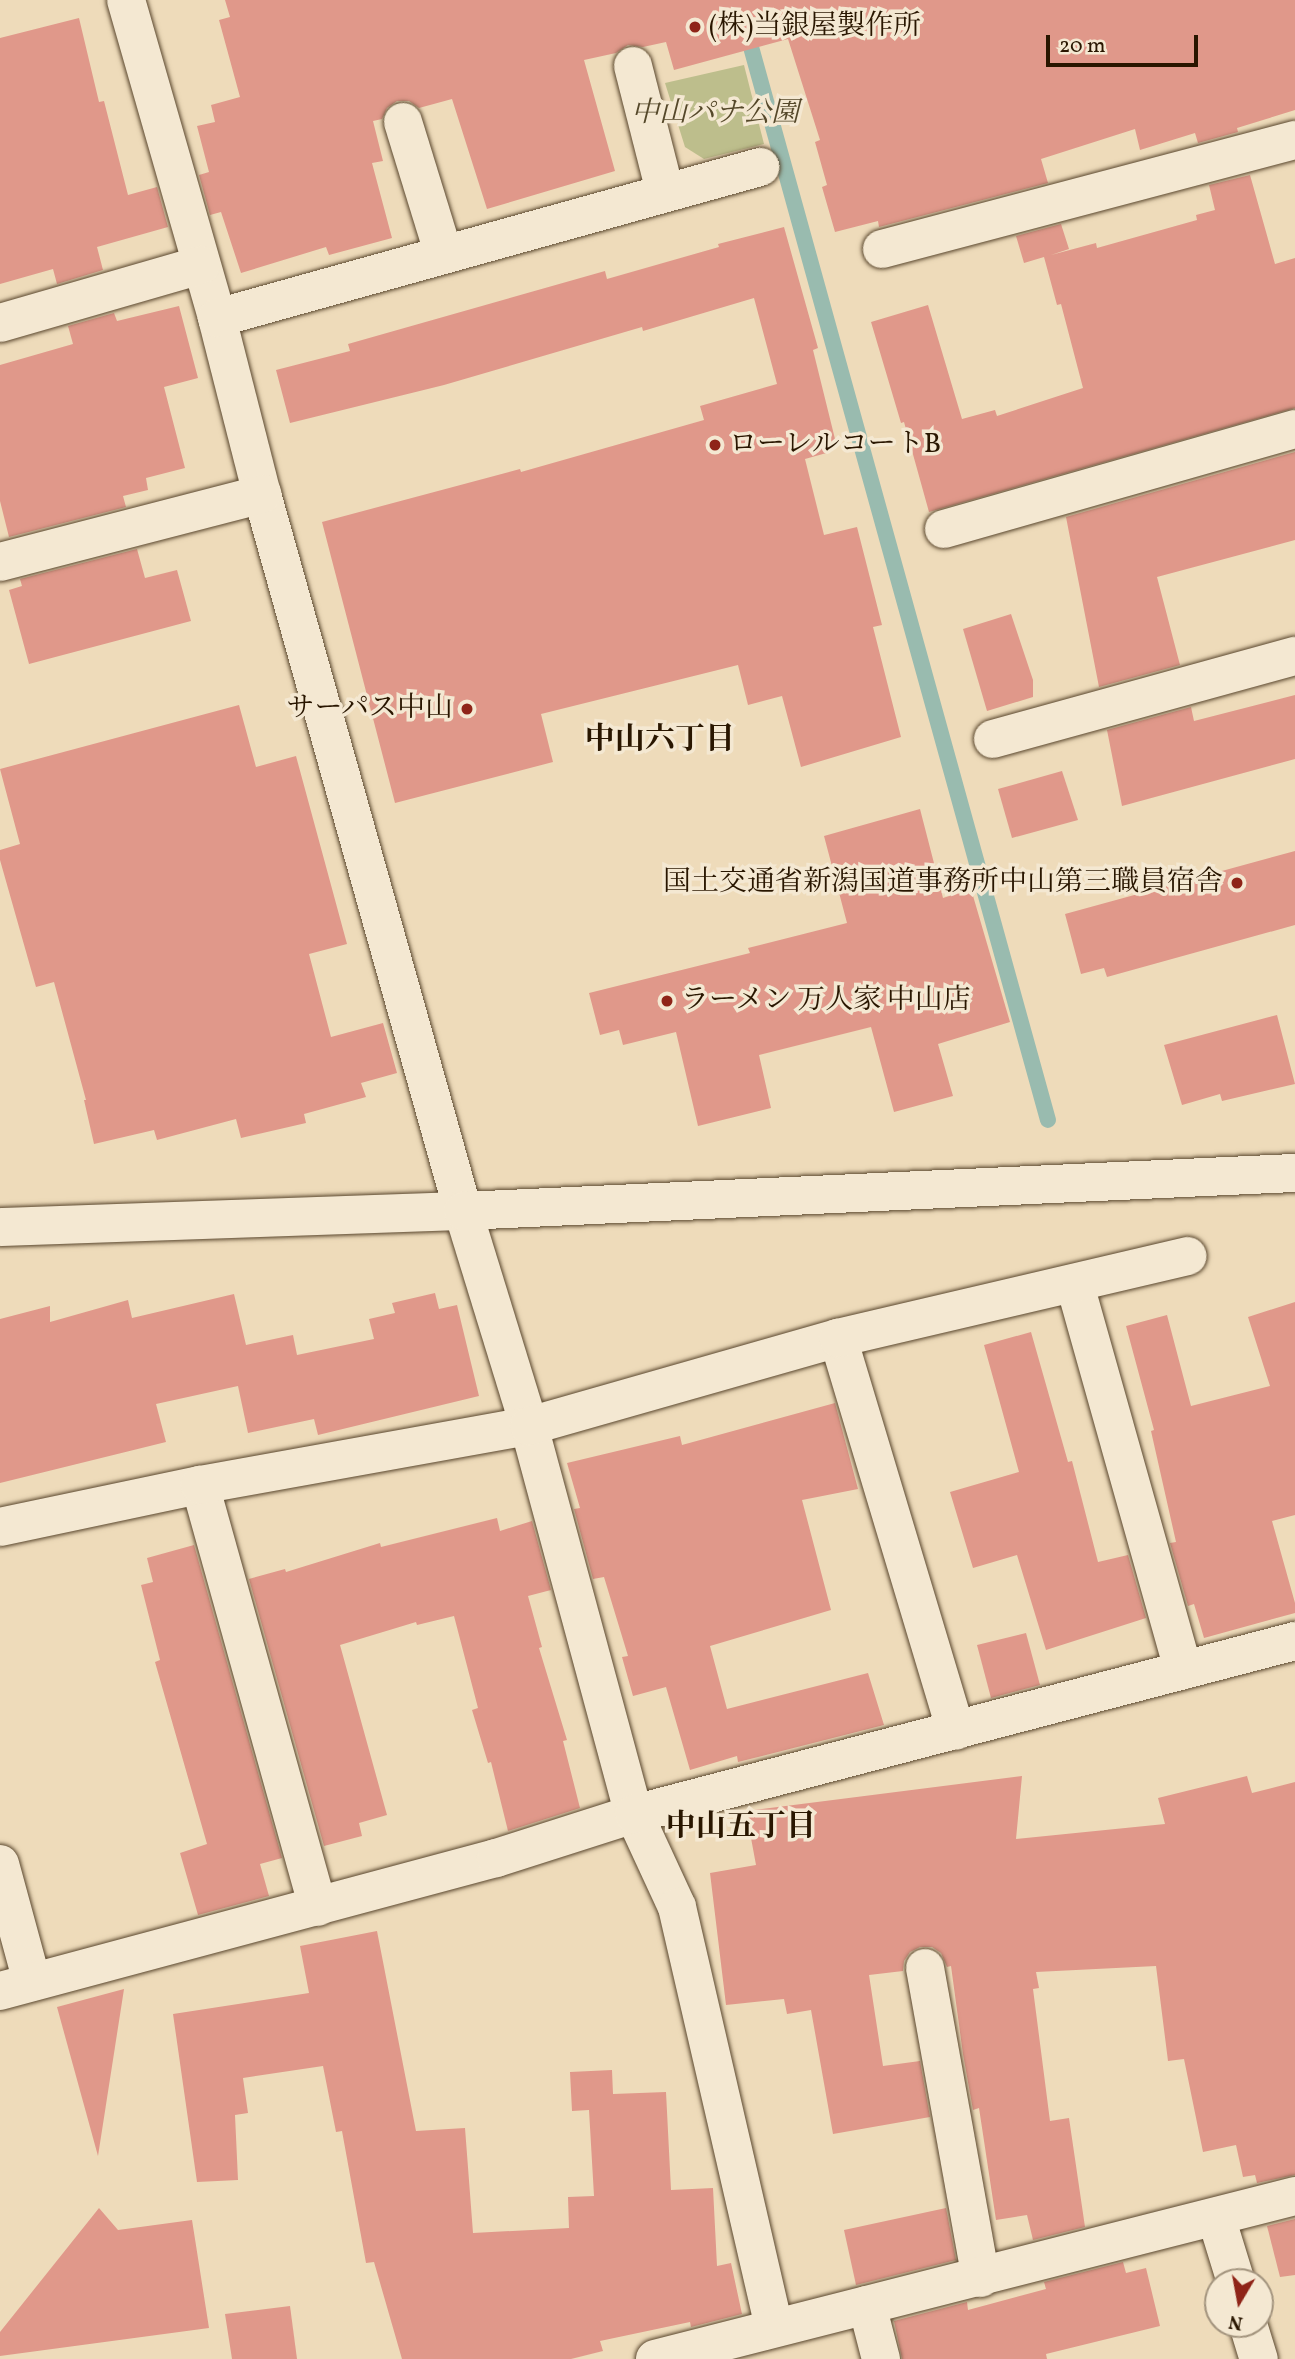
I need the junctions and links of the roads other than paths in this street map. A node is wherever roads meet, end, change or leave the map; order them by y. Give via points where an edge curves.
1 (126, 0) edge
2 (633, 66) dead end
3 (403, 122) dead end
4 (1295, 140) edge
5 (760, 167) dead end
6 (665, 192) junction
7 (881, 250) dead end
8 (443, 252) junction
9 (201, 265) junction
10 (217, 317) junction
11 (0, 323) edge
12 (1295, 429) edge
13 (262, 494) junction
14 (944, 529) dead end
15 (0, 562) edge
16 (1295, 656) edge
17 (993, 739) dead end
18 (1295, 1173) edge
19 (463, 1211) junction
20 (0, 1227) edge
21 (1187, 1256) dead end
22 (1075, 1285) junction
23 (838, 1338) junction
24 (529, 1426) junction
25 (200, 1485) junction
26 (0, 1527) edge
27 (1295, 1641) edge
28 (1183, 1670) junction
29 (956, 1731) junction
30 (634, 1814) junction
31 (0, 1864) edge
32 (318, 1907) junction
33 (925, 1968) dead end
34 (16, 1987) edge
35 (1295, 2196) edge
36 (1216, 2217) junction
37 (1232, 2268) edge
38 (981, 2278) junction
39 (867, 2305) junction
40 (774, 2327) junction
41 (1252, 2338) edge
42 (655, 2359) edge
43 (881, 2359) edge
44 (1259, 2359) edge

1 - 9 street
2 - 6 street
3 - 8 street
4 - 7 street
5 - 6 street
6 - 8 street
8 - 10 street
9 - 10 street
9 - 11 street
10 - 13 street
12 - 14 street
13 - 15 street
13 - 19 street
16 - 17 street
18 - 19 street
19 - 20 street
19 - 24 street
21 - 22 street
22 - 23 street
22 - 28 street
23 - 24 street
23 - 29 street
24 - 25 street
24 - 30 street
25 - 26 street
25 - 32 street
27 - 28 street
28 - 29 street
29 - 30 street
30 - 32 street
30 - 40 street via 677,1907
31 - 34 street
32 - 34 street
33 - 38 street
35 - 36 street
36 - 37 street
36 - 38 street
38 - 39 street
39 - 40 street
39 - 43 street
40 - 42 street
41 - 44 street

